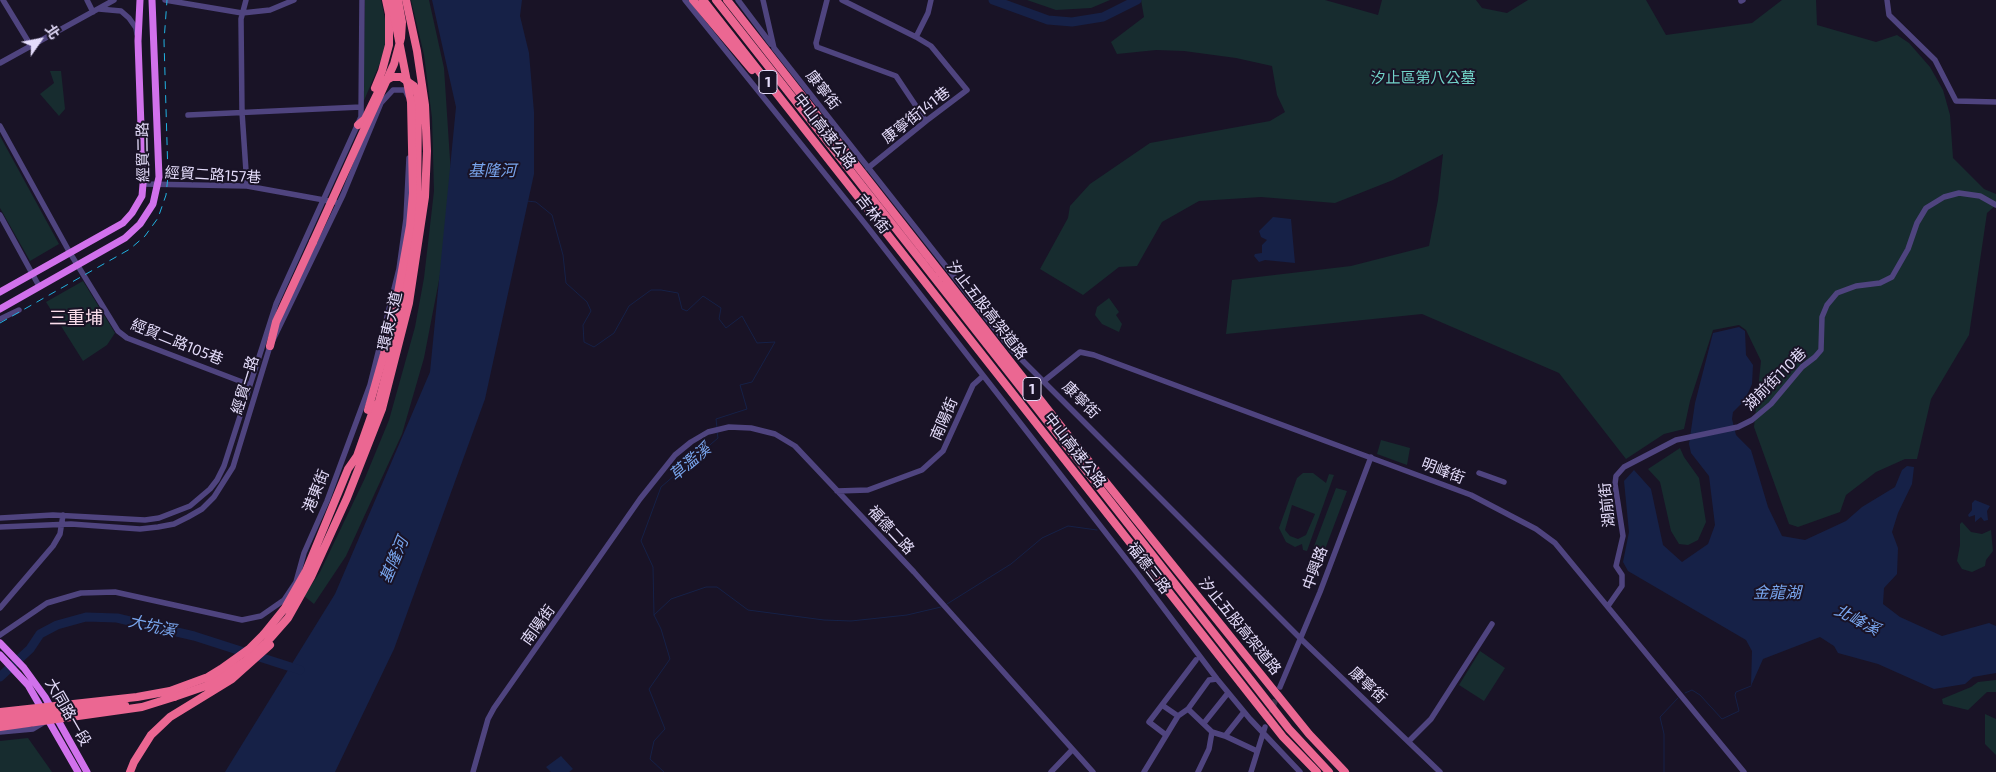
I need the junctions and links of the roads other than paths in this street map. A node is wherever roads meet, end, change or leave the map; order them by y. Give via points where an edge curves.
1 (2, 0) edge
2 (87, 0) edge
3 (114, 0) edge
4 (140, 0) edge
5 (152, 0) edge
6 (165, 0) edge
7 (246, 0) edge
8 (294, 0) edge
9 (362, 0) edge
10 (386, 0) edge
11 (391, 0) edge
12 (398, 0) edge
13 (406, 0) edge
14 (685, 0) edge
15 (694, 0) edge
16 (703, 0) edge
17 (716, 0) edge
18 (727, 0) edge
19 (738, 0) edge
20 (763, 0) edge
21 (827, 0) edge
22 (842, 0) edge
23 (931, 0) edge
24 (1887, 0) edge
25 (95, 10) junction
26 (242, 13) junction
27 (916, 37) junction
28 (138, 41) junction
29 (31, 46) junction
30 (774, 48) junction
31 (0, 63) edge
32 (404, 90) junction
33 (1996, 102) edge
34 (418, 106) junction
35 (361, 107) junction
36 (242, 112) junction
37 (188, 115) dead end
38 (361, 117) junction
39 (926, 121) junction
40 (358, 125) junction
41 (0, 126) edge
42 (833, 164) junction
43 (868, 168) junction
44 (144, 184) junction
45 (158, 185) junction
46 (247, 186) junction
47 (322, 200) junction
48 (339, 202) junction
49 (1996, 205) edge
50 (0, 216) edge
51 (70, 253) junction
52 (78, 264) junction
53 (33, 274) junction
54 (39, 286) junction
55 (0, 292) edge
56 (0, 309) edge
57 (19, 310) dead end
58 (0, 318) edge
59 (270, 346) junction
60 (983, 376) junction
61 (1044, 381) junction
62 (249, 384) junction
63 (256, 387) junction
64 (379, 396) junction
65 (1686, 438) joint
66 (1371, 457) junction
67 (348, 469) junction
68 (1479, 473) dead end
69 (1504, 482) dead end
70 (837, 490) junction
71 (640, 499) joint
72 (340, 510) junction
73 (63, 515) junction
74 (0, 518) edge
75 (63, 524) junction
76 (0, 527) edge
77 (1608, 606) junction
78 (0, 608) edge
79 (288, 618) junction
80 (1492, 624) dead end
81 (0, 635) edge
82 (1301, 638) junction
83 (2, 646) edge
84 (0, 655) edge
85 (1196, 660) dead end
86 (21, 670) junction
87 (1216, 679) junction
88 (1280, 687) tunnel mouth
89 (1228, 693) junction
90 (174, 696) junction
91 (1162, 705) junction
92 (1188, 709) junction
93 (0, 712) edge
94 (1244, 712) junction
95 (52, 716) junction
96 (1178, 716) junction
97 (0, 719) edge
98 (1204, 723) junction
99 (0, 727) edge
100 (1264, 730) junction
101 (0, 732) edge
102 (1212, 732) junction
103 (1166, 735) junction
104 (1225, 736) junction
105 (1409, 741) junction
106 (1072, 750) junction
107 (1257, 751) junction
108 (78, 772) edge
109 (87, 772) edge
110 (130, 772) edge
111 (473, 772) edge
112 (1051, 772) edge
113 (1093, 772) edge
114 (1144, 772) edge
115 (1198, 772) edge
116 (1251, 772) edge
117 (1300, 772) edge
118 (1317, 772) edge
119 (1329, 772) edge
120 (1345, 772) edge
121 (1440, 772) edge
122 (1744, 772) edge

1 - 29 street
2 - 25 street
3 - 25 street
4 - 28 main road, 經貿二路
5 - 45 main road, 經貿二路
6 - 26 street
7 - 26 street
8 - 26 street via 270,10
9 - 35 street
10 - 38 highway via 390,30 388,52
11 - 67 highway, 環東大道, bridge via 411,102 414,159 410,226 384,354
12 - 59 highway, bridge via 402,22 394,64 276,322
13 - 72 highway, 環東大道 via 425,105 427,151 420,243 401,339 382,409
14 - 60 street, 吉林街 via 793,132
15 - 42 highway, 1
16 - 42 highway, 中山高速公路 / 1
17 - 119 highway, 中山高速公路 / 1, bridge via 1289,729
18 - 120 highway, 汐止五股高架道路 / 1, bridge via 1071,439 1309,734
19 - 30 street
20 - 30 street, 康寧街
21 - 39 street via 817,47 896,76
22 - 27 street
23 - 27 street
24 - 33 street via 1889,14 1935,60 1956,101
25 - 28 street via 121,11 136,28
25 - 29 street
26 - 36 street
27 - 39 street, 康寧街141巷 via 932,46 967,90
28 - 44 main road, 經貿二路
29 - 31 street
30 - 43 street, 康寧街
32 - 34 highway via 412,95
32 - 48 street, 經貿一路 via 393,90 381,103
32 - 81 street, 港東街 via 408,99 409,154 406,219 399,269 370,385 292,590 279,605 261,616 242,620 115,592 81,593 35,610
34 - 40 highway via 417,91 410,82 401,77 392,78 380,86 365,119
34 - 64 highway via 418,194 408,273
35 - 36 street
35 - 38 street
36 - 37 street
36 - 46 street
38 - 40 street, 經貿一路
39 - 43 street, 康寧街141巷
40 - 47 street, 經貿一路
41 - 51 street, 經貿二路105巷
42 - 118 highway, 中山高速公路 / 1 via 1283,737
43 - 61 street, 康寧街 via 1011,348
44 - 45 street, 經貿二路157巷
44 - 51 main road, 經貿二路 via 142,196 128,218
45 - 46 street, 經貿二路157巷
45 - 52 main road, 經貿二路 via 153,204 133,232
46 - 47 street, 經貿二路157巷
47 - 48 street, 經貿二路157巷
47 - 62 street, 經貿一路 via 276,304
48 - 59 street, 經貿一路
49 - 65 street, 湖前街110巷 via 1980,196 1959,193 1944,197 1926,208 1892,276 1880,283 1856,286 1837,293 1827,305 1822,317 1821,350 1802,366 1771,404 1738,427
50 - 53 street
51 - 52 street, 經貿二路105巷
51 - 53 main road, 經貿二路
52 - 54 main road, 經貿二路
52 - 62 street, 經貿二路105巷 via 122,335
53 - 54 street
53 - 55 main road, 經貿二路
54 - 56 main road, 經貿二路
57 - 58 street
59 - 63 street, 經貿一路
60 - 70 street, 南陽街 via 972,385 943,451 922,470 868,490
60 - 87 street, 福德三路
61 - 66 street, 明峰街 via 1080,352
61 - 82 street, 康寧街
62 - 63 street, 經貿二路105巷
62 - 73 street, 經貿一路 via 224,466 210,489 190,506 172,515 144,520
63 - 75 street, 經貿一路 via 233,467 202,509 174,524 140,529
64 - 67 highway via 357,456
64 - 72 highway
65 - 77 street, 湖前街 via 1624,467 1616,476 1623,536 1616,566 1622,575 1622,586
66 - 77 street, 明峰街 via 1470,495 1536,529 1555,543
66 - 82 street, 中興路
67 - 93 highway, bridge via 294,592 275,622 237,659 208,677 170,691
68 - 69 street
70 - 71 street, 福德二路 via 795,446 775,434 751,428 717,430 691,442 675,456
70 - 106 street, 福德二路
71 - 111 street, 南陽街 via 494,708
72 - 79 highway, 環東大道 via 311,577
73 - 74 street, 經貿一路
73 - 75 street
75 - 76 street, 經貿一路
75 - 78 street via 53,546
77 - 122 street, 明峰街
79 - 90 highway, 環東大道 via 266,642 233,669 206,686
79 - 110 highway via 281,632 248,666 179,710 151,735
80 - 105 street via 1431,719
82 - 88 street, 中興路
82 - 105 street, 康寧街
83 - 86 main road
84 - 86 main road
85 - 91 street
86 - 95 main road, 大同路一段
87 - 89 street, 福德三路
87 - 92 street via 1209,680
89 - 94 street, 福德三路
89 - 98 street
90 - 97 highway, bridge via 134,704
90 - 99 highway, bridge via 142,708
91 - 96 street
91 - 103 street via 1148,722
92 - 96 street
92 - 98 street
94 - 100 street, 福德三路
94 - 104 street
95 - 101 street via 33,729
95 - 108 main road, 大同路一段
95 - 109 main road, 大同路一段
96 - 103 street
98 - 102 street
100 - 107 street
100 - 117 street, 福德三路
102 - 104 street
102 - 115 street
103 - 114 street
104 - 107 street
105 - 121 street, 康寧街
106 - 112 street
106 - 113 street, 福德二路
107 - 116 street

